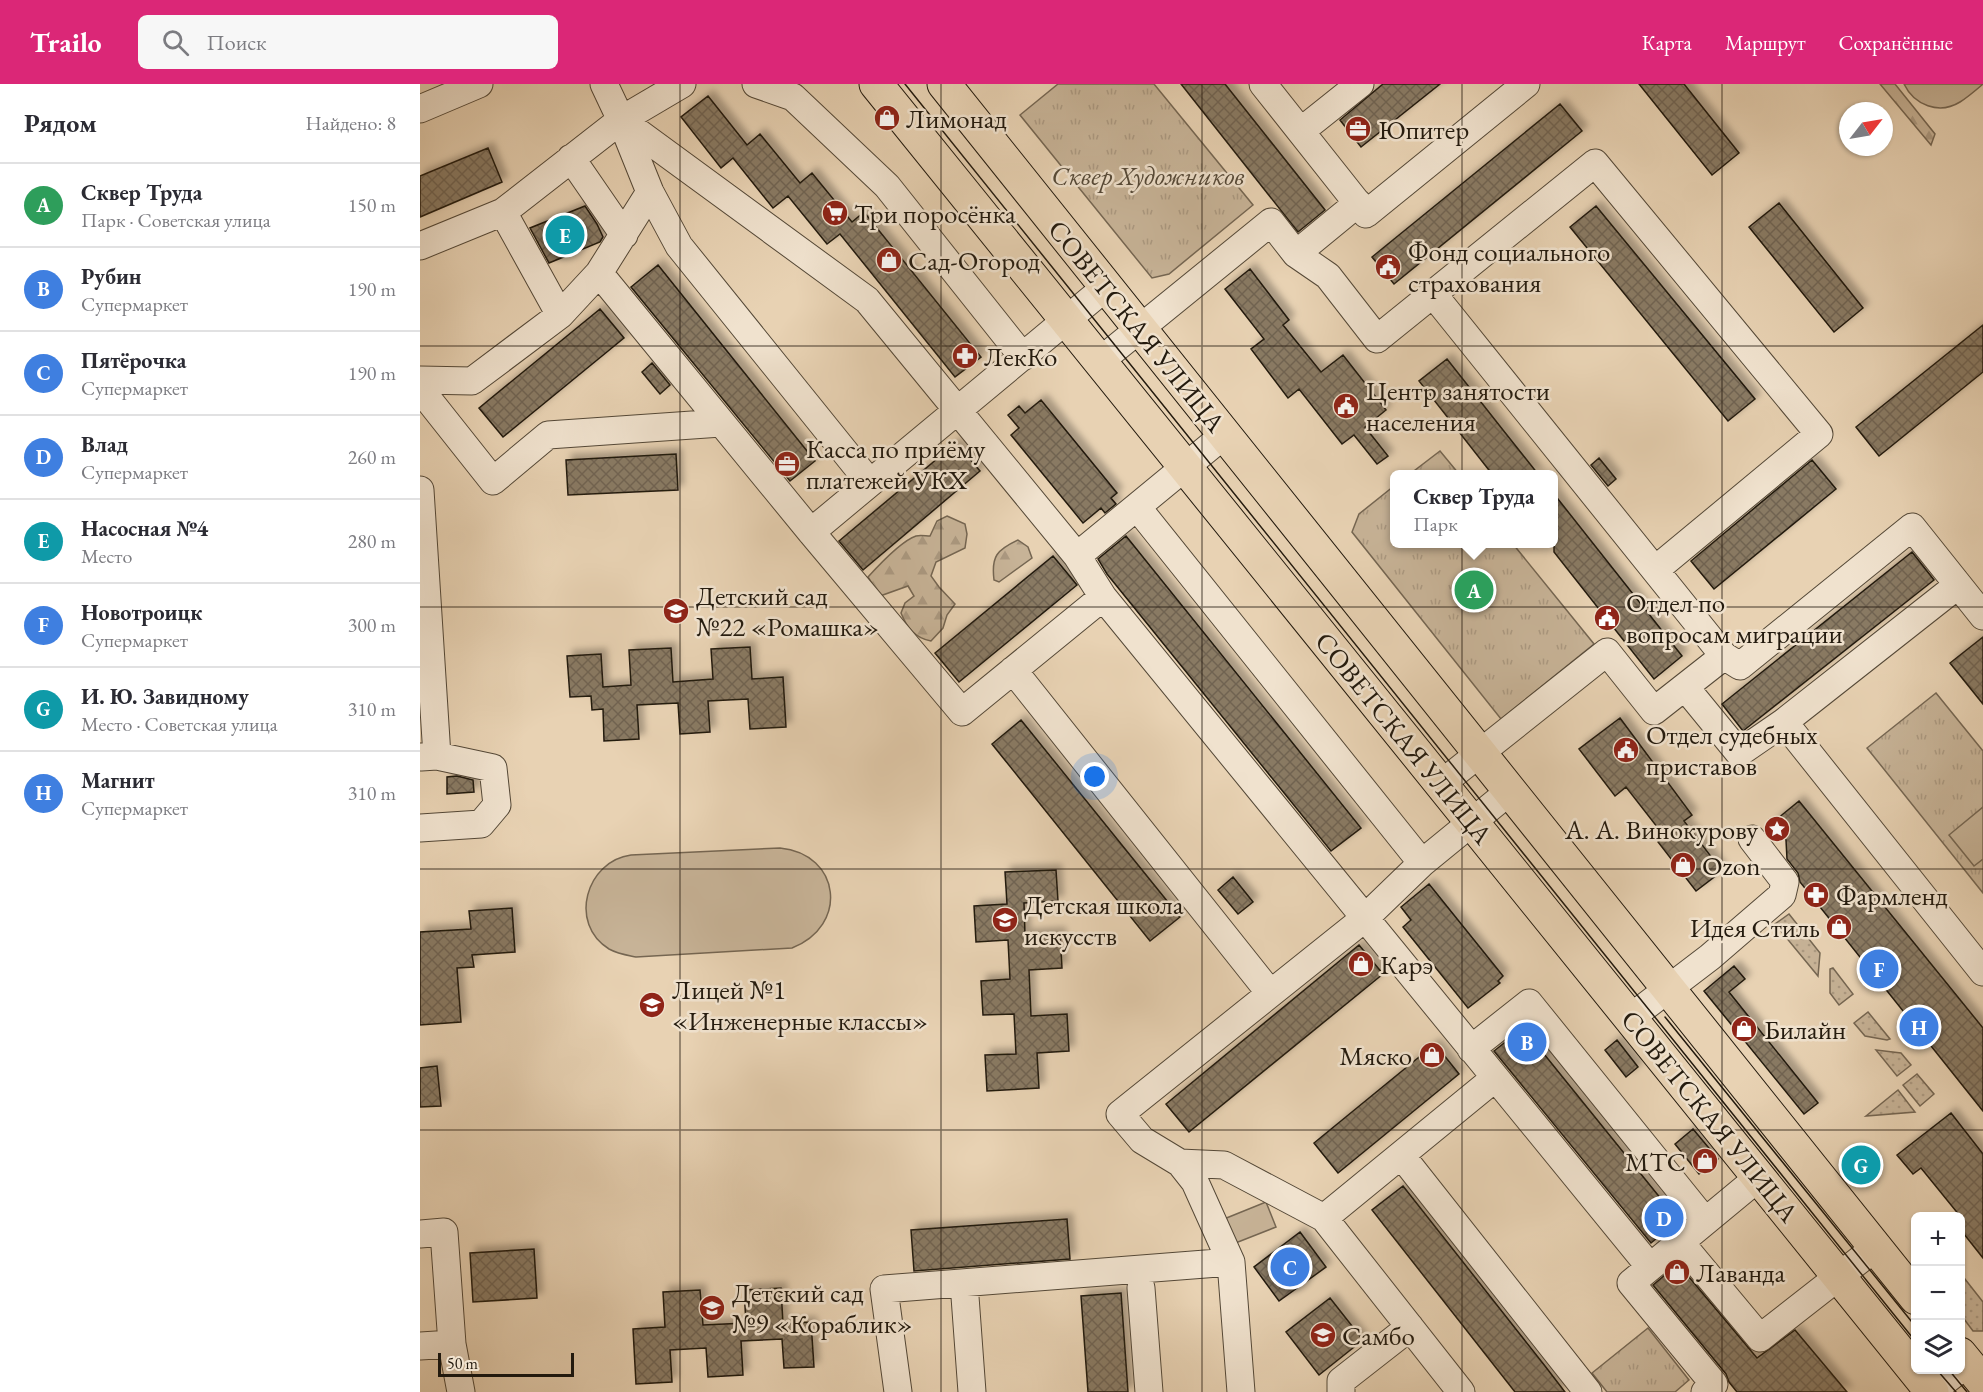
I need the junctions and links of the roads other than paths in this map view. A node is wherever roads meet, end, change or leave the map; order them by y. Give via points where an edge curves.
1 (479, 84) edge
2 (604, 84) edge
3 (682, 84) edge
4 (756, 84) edge
5 (876, 84) edge
6 (944, 84) edge
7 (1263, 84) edge
8 (1360, 84) edge
9 (1526, 84) edge
10 (420, 110) edge
11 (621, 120) junction
12 (1301, 132) junction
13 (571, 158) junction
14 (650, 192) junction
15 (1358, 203) junction
16 (503, 212) junction
17 (624, 235) junction
18 (420, 246) edge
19 (1296, 254) junction
20 (599, 273) junction
21 (1106, 287) junction
22 (1432, 294) junction
23 (560, 315) junction
24 (1066, 320) junction
25 (1140, 329) junction
26 (1023, 357) junction
27 (1100, 361) junction
28 (420, 380) edge
29 (420, 389) edge
30 (958, 411) junction
31 (721, 423) junction
32 (1224, 435) junction
33 (1185, 467) junction
34 (870, 483) junction
35 (420, 490) edge
36 (1137, 507) junction
37 (811, 532) junction
38 (1077, 556) junction
39 (1655, 570) junction
40 (1958, 585) junction
41 (1103, 597) junction
42 (1983, 616) edge
43 (1724, 656) junction
44 (1013, 670) junction
45 (1685, 687) junction
46 (1784, 722) junction
47 (1480, 753) junction
48 (429, 756) edge
49 (1441, 784) junction
50 (1510, 792) junction
51 (1472, 822) junction
52 (420, 828) edge
53 (1752, 839) dead end
54 (1422, 863) junction
55 (1365, 918) junction
56 (1983, 972) edge
57 (1668, 989) junction
58 (1270, 993) junction
59 (1630, 1018) junction
60 (1472, 1049) junction
61 (1495, 1078) junction
62 (1401, 1155) junction
63 (1180, 1163) junction
64 (1759, 1177) junction
65 (1324, 1218) junction
66 (1705, 1221) junction
67 (420, 1234) edge
68 (1680, 1242) junction
69 (1875, 1248) junction
70 (1231, 1262) junction
71 (1650, 1267) junction
72 (1839, 1276) junction
73 (964, 1282) junction
74 (1141, 1288) dead end
75 (1911, 1292) edge
76 (1410, 1327) junction
77 (452, 1344) junction
78 (420, 1346) edge
79 (1966, 1367) edge
80 (461, 1392) edge
81 (898, 1392) edge
82 (972, 1392) edge
83 (1149, 1392) edge
84 (1241, 1392) edge
85 (1341, 1392) edge
86 (1461, 1392) edge
87 (1588, 1392) edge
88 (1705, 1392) edge
89 (1932, 1392) edge

1 - 10 street
2 - 11 street
3 - 11 street
4 - 26 street via 793,97 887,186
5 - 24 main road, СОВЕТСКАЯ УЛИЦА
6 - 21 main road, СОВЕТСКАЯ УЛИЦА
7 - 12 street
8 - 12 street
9 - 15 street via 1366,214
11 - 13 street
11 - 14 street
11 - 30 street via 867,300
12 - 15 street
13 - 16 street
13 - 17 street
14 - 17 street
14 - 34 street via 679,246
15 - 19 street
16 - 18 street
16 - 23 street
17 - 20 street
19 - 22 street via 1328,276 1377,339
19 - 25 street via 1271,222
20 - 23 street
20 - 31 street
21 - 24 street
21 - 25 main road, СОВЕТСКАЯ УЛИЦА
22 - 39 street
22 - 39 street via 1596,163 1812,425 1819,434
23 - 28 street via 472,381
24 - 26 street
24 - 27 main road, СОВЕТСКАЯ УЛИЦА
25 - 27 street
25 - 32 main road, СОВЕТСКАЯ УЛИЦА
26 - 30 street
27 - 33 main road, СОВЕТСКАЯ УЛИЦА
29 - 31 street via 493,481 548,435
30 - 34 street
30 - 38 street
31 - 37 street
32 - 33 street
32 - 47 main road, СОВЕТСКАЯ УЛИЦА
33 - 36 street
33 - 49 main road, СОВЕТСКАЯ УЛИЦА
34 - 37 street
35 - 48 street
36 - 38 street
36 - 54 street
37 - 44 street via 962,712
38 - 41 street
39 - 43 street
40 - 42 street
40 - 43 street via 1912,527 1740,666
40 - 46 street
41 - 44 street
41 - 55 street
43 - 45 street
44 - 58 street
45 - 46 street via 1739,753
45 - 47 street via 1654,711 1607,652
46 - 56 street
47 - 49 street
47 - 50 main road, СОВЕТСКАЯ УЛИЦА
48 - 52 street via 493,768 497,805 481,824
49 - 51 main road, СОВЕТСКАЯ УЛИЦА
50 - 51 street
50 - 57 main road, СОВЕТСКАЯ УЛИЦА
51 - 54 street
51 - 59 main road, СОВЕТСКАЯ УЛИЦА
53 - 57 street via 1785,882 1782,895
54 - 55 street
55 - 58 street
55 - 60 street
57 - 59 street
57 - 69 main road, СОВЕТСКАЯ УЛИЦА
58 - 63 street via 1120,1114 1142,1140
59 - 64 main road, СОВЕТСКАЯ УЛИЦА
60 - 61 street
60 - 66 street via 1530,1003
61 - 62 street
61 - 71 street
62 - 65 street
62 - 87 street
63 - 65 street via 1224,1165
63 - 70 street via 1195,1182
64 - 66 street
64 - 72 main road, СОВЕТСКАЯ УЛИЦА
65 - 76 street
66 - 68 street
67 - 77 street via 444,1232
68 - 71 street
68 - 72 street via 1760,1338
69 - 72 street
69 - 75 main road, СОВЕТСКАЯ УЛИЦА
70 - 73 street
70 - 84 street
71 - 88 street via 1631,1283 1714,1384
72 - 89 main road, СОВЕТСКАЯ УЛИЦА
73 - 81 street via 884,1289
73 - 82 street
74 - 83 street
76 - 85 street via 1341,1381
76 - 86 street
77 - 78 street
77 - 80 street
79 - 89 street

